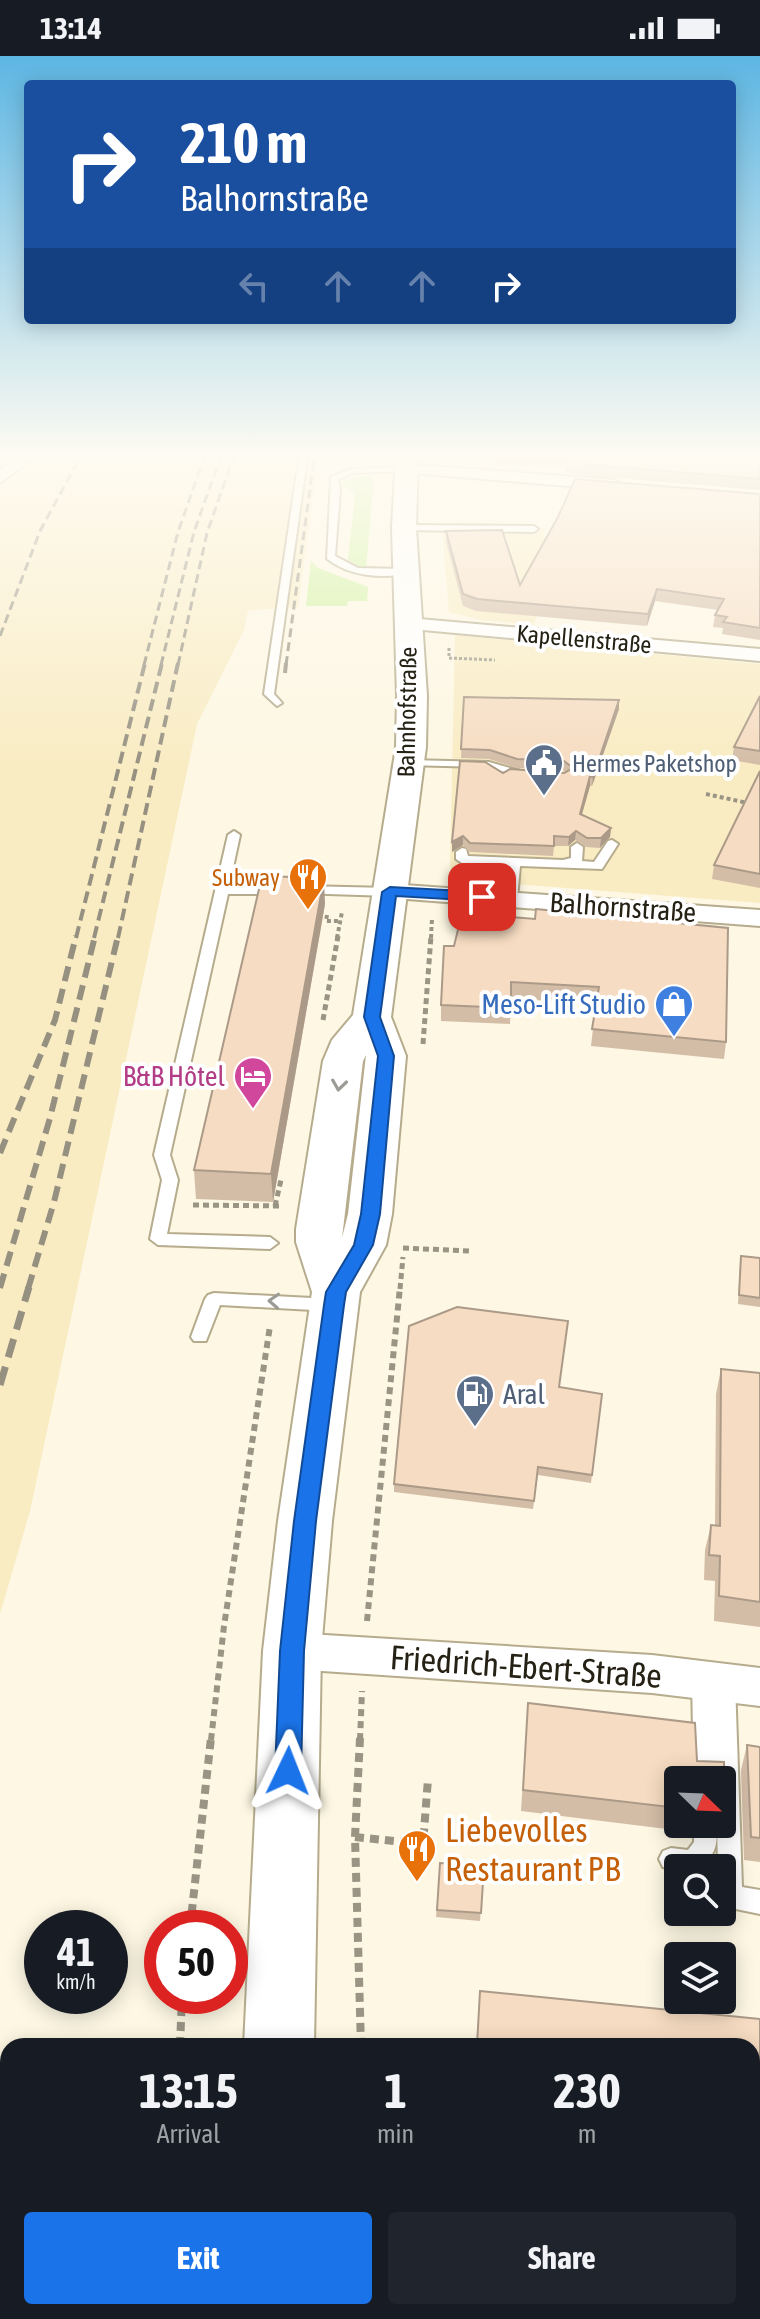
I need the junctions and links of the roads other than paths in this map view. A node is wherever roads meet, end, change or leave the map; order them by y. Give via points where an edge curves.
1 (289, 558) edge
2 (331, 558) edge
3 (405, 558) edge
4 (406, 572) junction
5 (408, 624) junction
6 (760, 655) edge
7 (277, 703) dead end
8 (409, 763) junction
9 (489, 765) junction
10 (531, 775) edge
11 (501, 777) edge
12 (234, 835) dead end
13 (612, 844) edge
14 (462, 852) edge
15 (514, 862) junction
16 (222, 890) junction
17 (390, 892) junction
18 (511, 899) junction
19 (760, 918) edge
20 (270, 1243) dead end
21 (335, 1299) junction
22 (200, 1337) dead end
23 (292, 1651) junction
24 (729, 1683) edge
25 (708, 1766) edge
26 (760, 1902) edge
27 (279, 2038) edge

1 - 7 lane via 269,694
2 - 4 lane via 356,572
3 - 4 main road, Bahnhofstraße
4 - 5 main road, Bahnhofstraße
5 - 6 street, Kapellenstraße
5 - 8 main road, Bahnhofstraße
8 - 9 lane via 466,770
8 - 17 main road, Bahnhofstraße
9 - 10 lane
9 - 11 lane
12 - 16 lane
13 - 15 lane via 598,866 572,857
14 - 15 lane via 462,859
15 - 18 lane
16 - 17 lane
16 - 20 lane via 162,1155 170,1180 158,1239
17 - 18 street, Balhornstraße
17 - 21 main road, Bahnhofstraße via 372,1017 352,1040 343,1061 321,1208 319,1242
18 - 19 street, Balhornstraße
21 -> 22 lane via 214,1299
21 - 23 main road, Bahnhofstraße
23 - 24 street, Friedrich-Ebert-Straße
23 - 27 main road, Bahnhofstraße
24 - 25 lane
24 - 26 lane via 731,1897

